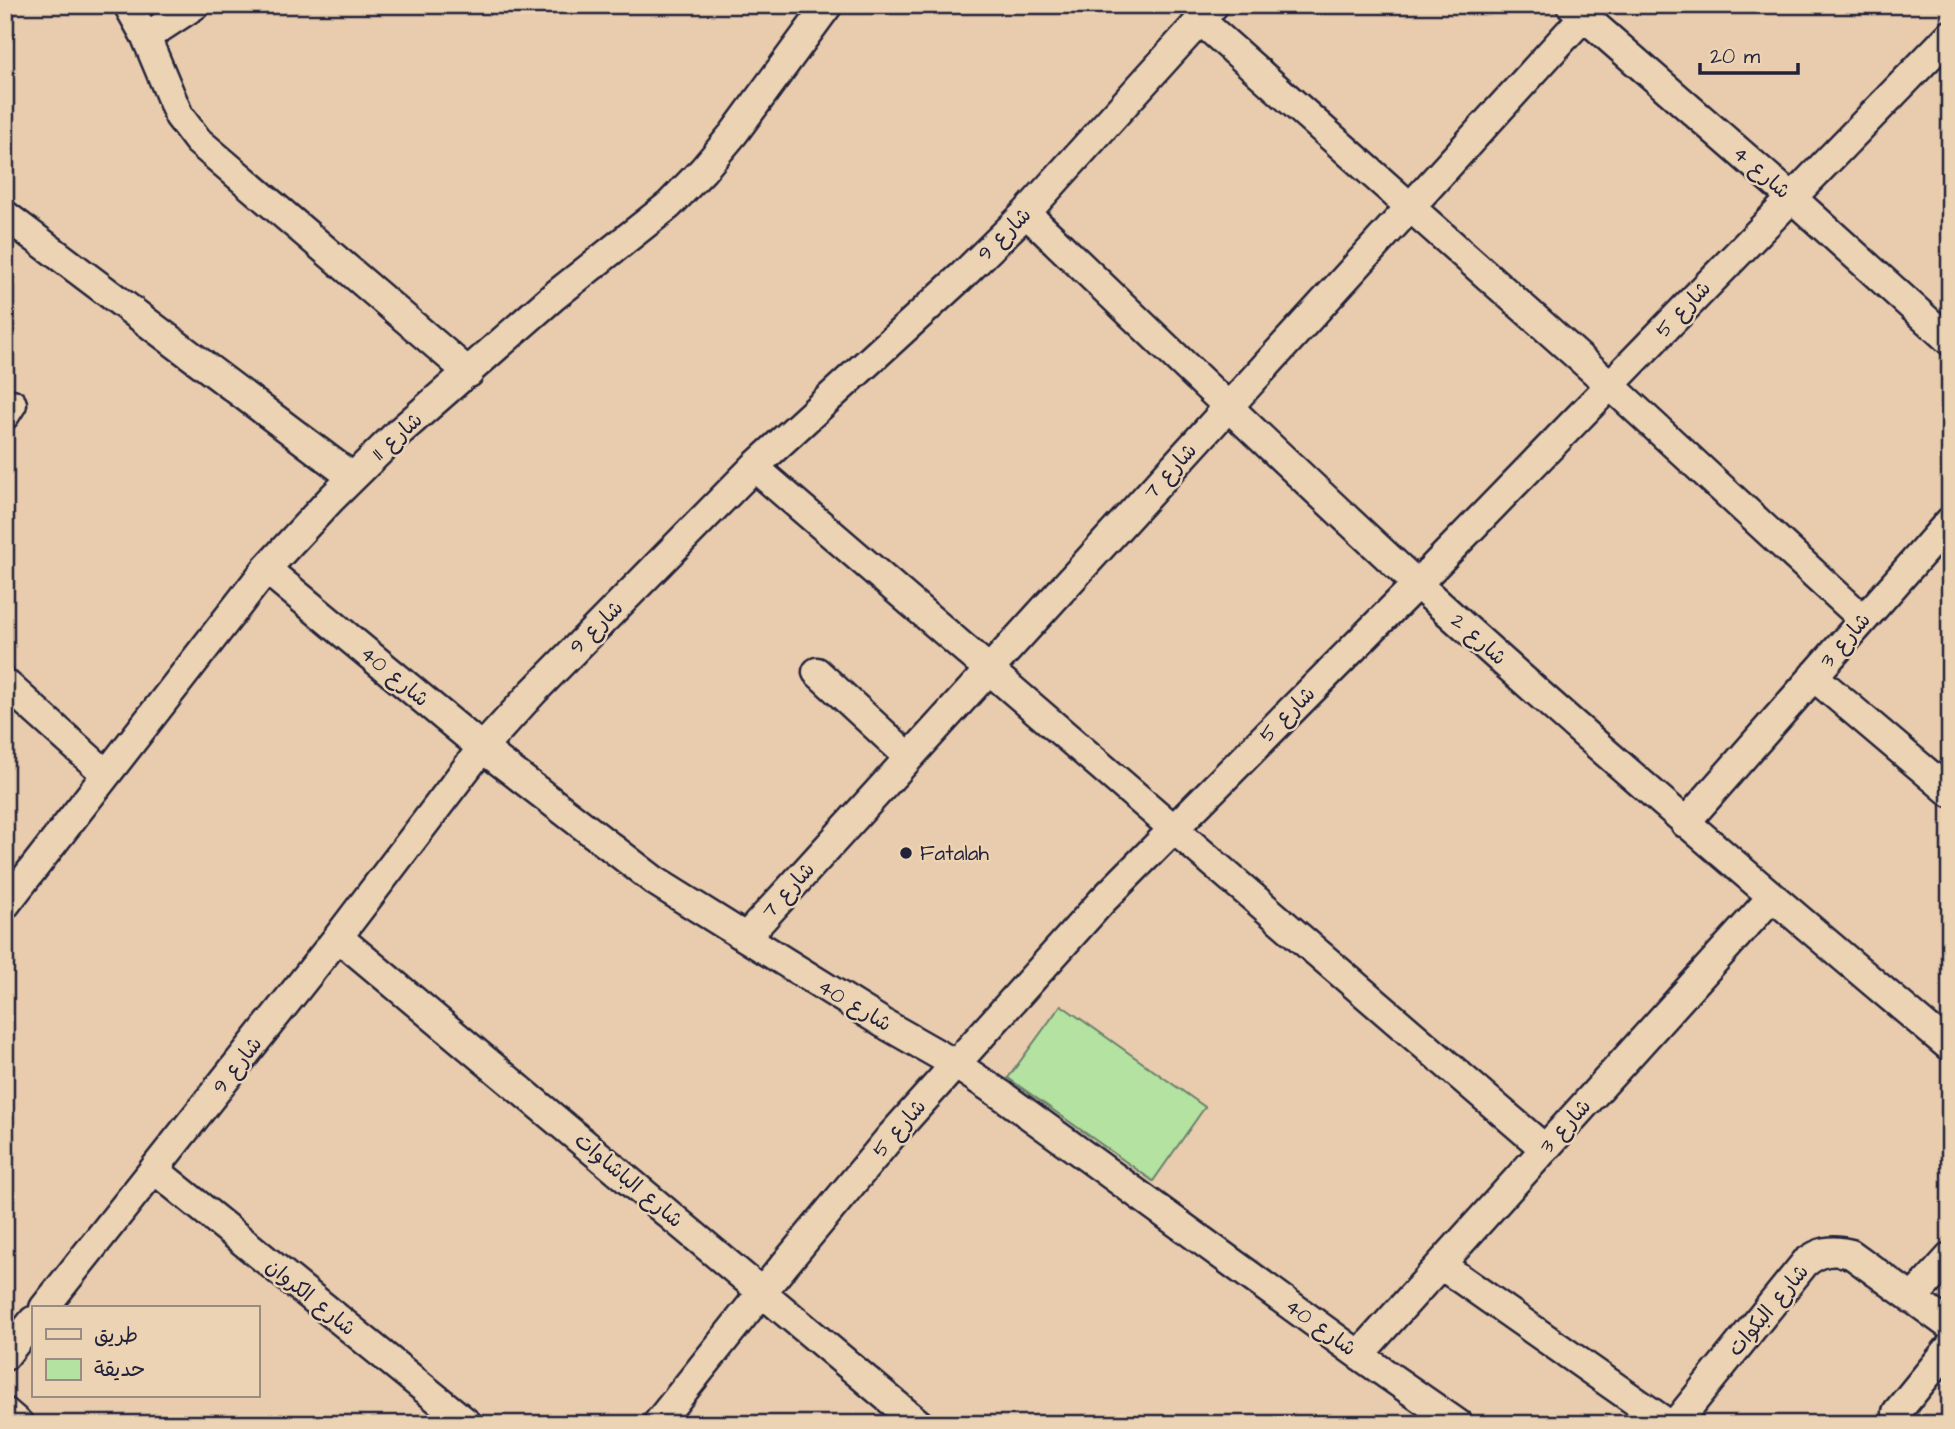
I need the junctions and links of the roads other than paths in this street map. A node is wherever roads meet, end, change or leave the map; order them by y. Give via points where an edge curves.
1 (128, 5) edge
2 (195, 5) edge
3 (828, 5) edge
4 (1583, 9) edge
5 (1207, 13) edge
6 (1950, 35) edge
7 (146, 37) junction
8 (1791, 197) junction
9 (1410, 208) junction
10 (1026, 213) junction
11 (5, 215) edge
12 (1950, 341) edge
13 (469, 373) junction
14 (1609, 384) junction
15 (1228, 408) junction
16 (754, 467) junction
17 (352, 477) junction
18 (1950, 521) edge
19 (266, 569) junction
20 (1417, 584) junction
21 (1863, 619) junction
22 (989, 670) junction
23 (817, 672) dead end
24 (1813, 676) junction
25 (5, 683) edge
26 (482, 748) junction
27 (909, 757) junction
28 (106, 774) junction
29 (1950, 792) edge
30 (1685, 823) junction
31 (1173, 828) junction
32 (1772, 898) junction
33 (5, 905) edge
34 (338, 937) junction
35 (746, 937) junction
36 (1950, 1046) edge
37 (955, 1065) junction
38 (1545, 1149) junction
39 (155, 1170) junction
40 (1950, 1257) edge
41 (1441, 1265) junction
42 (762, 1292) junction
43 (1912, 1299) junction
44 (46, 1306) edge
45 (32, 1322) edge
46 (1950, 1326) edge
47 (1950, 1347) edge
48 (1359, 1355) junction
49 (5, 1356) edge
50 (5, 1412) edge
51 (1897, 1412) dead end
52 (19, 1424) edge
53 (468, 1424) edge
54 (657, 1424) edge
55 (919, 1424) edge
56 (1458, 1424) edge
57 (1668, 1424) edge
58 (1675, 1424) edge

1 - 7 street
2 - 7 street
3 - 13 street, شارع 11 via 703,170 668,205 553,297
4 - 8 street, شارع 4
4 - 9 street, شارع 7
5 - 9 street
5 - 10 street, شارع 9
6 - 8 street, شارع 5
7 - 13 street via 179,116 198,141
8 - 12 street, شارع 4
8 - 14 street, شارع 5
9 - 14 street
9 - 15 street, شارع 7
10 - 15 street, شارع 2
10 - 16 street, شارع 9
11 - 17 street
13 - 17 street, شارع 11
14 - 20 street, شارع 5
14 - 21 street
15 - 20 street, شارع 2
15 - 22 street, شارع 7
16 - 22 street
16 - 26 street, شارع 9
17 - 19 street, شارع 11
18 - 21 street, شارع 3
19 - 26 street, شارع 40
19 - 28 street, شارع 11
20 - 30 street, شارع 2
20 - 31 street, شارع 5
21 - 24 street, شارع 3
22 - 27 street, شارع 7
22 - 31 street
23 - 27 street
24 - 29 street
24 - 30 street, شارع 3
25 - 28 street
26 - 34 street, شارع 9
26 - 35 street, شارع 40 via 654,881
27 - 35 street, شارع 7
28 - 33 street, شارع 11
30 - 32 street, شارع 2
31 - 37 street, شارع 5
31 - 38 street
32 - 36 street, شارع 2
32 - 38 street, شارع 3
34 - 39 street, شارع 9
34 - 42 street, شارع الباشاوات
35 - 37 street, شارع 40
37 - 42 street, شارع 5
37 - 48 street, شارع 40
38 - 41 street, شارع 3
39 - 44 street, شارع 9
39 - 53 street, شارع الكروان
40 - 43 street
41 - 48 street, شارع 3
41 - 57 street
42 - 54 street, شارع 5
42 - 55 street, شارع الباشاوات
43 - 46 street, شارع البكوات
43 - 58 street, شارع البكوات via 1850,1255 1826,1251 1814,1255
45 - 49 street
47 - 51 street
48 - 56 street, شارع 40
50 - 52 street

